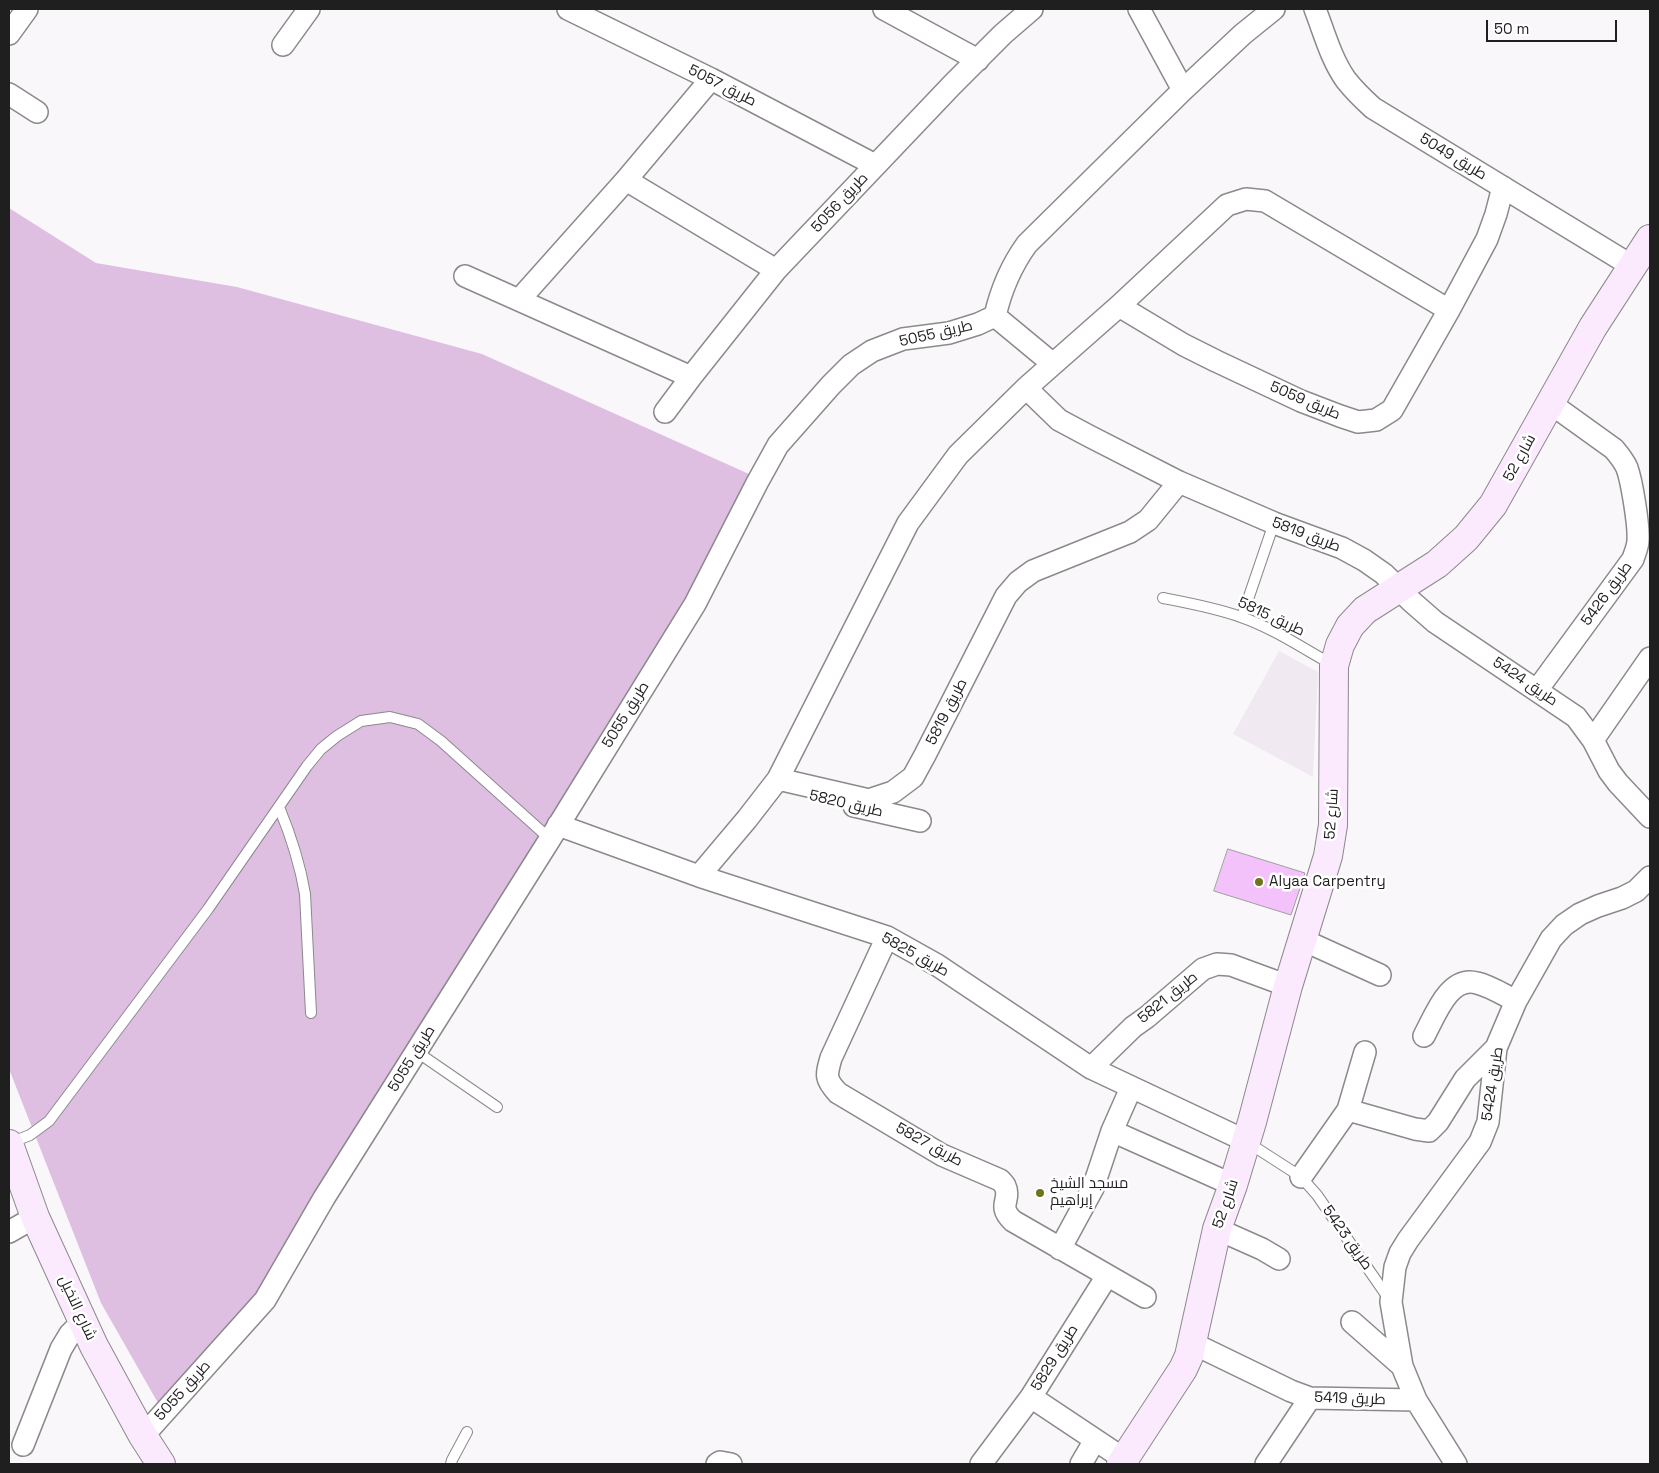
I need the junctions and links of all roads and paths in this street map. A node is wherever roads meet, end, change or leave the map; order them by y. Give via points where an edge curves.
1 (27, 9) edge
2 (309, 9) edge
3 (568, 9) edge
4 (884, 9) edge
5 (1032, 9) edge
6 (1139, 9) edge
7 (1274, 9) edge
8 (1315, 9) edge
9 (9, 34) edge
10 (283, 45) dead end
11 (978, 60) junction
12 (711, 79) junction
13 (1183, 90) junction
14 (9, 94) edge
15 (37, 112) dead end
16 (875, 165) junction
17 (626, 180) junction
18 (1503, 188) junction
19 (1650, 239) edge
20 (1632, 266) junction
21 (776, 270) junction
22 (465, 276) dead end
23 (519, 300) junction
24 (1119, 306) junction
25 (1449, 310) junction
26 (994, 316) junction
27 (1054, 364) junction
28 (691, 377) junction
29 (1026, 388) junction
30 (1550, 403) junction
31 (665, 412) dead end
32 (1179, 482) junction
33 (1274, 522) junction
34 (1399, 588) junction
35 (1163, 598) dead end
36 (1242, 617) junction
37 (1650, 658) edge
38 (1334, 666) junction
39 (1537, 690) junction
40 (1593, 740) junction
41 (775, 783) junction
42 (279, 807) junction
43 (1650, 817) edge
44 (920, 821) dead end
45 (554, 832) junction
46 (699, 876) junction
47 (1650, 877) edge
48 (887, 937) junction
49 (1303, 940) junction
50 (1380, 975) dead end
51 (1288, 986) junction
52 (1516, 1001) junction
53 (311, 1013) dead end
54 (1424, 1036) dead end
55 (1496, 1048) junction
56 (416, 1052) junction
57 (1365, 1052) dead end
58 (1091, 1068) junction
59 (1131, 1088) junction
60 (496, 1107) dead end
61 (1348, 1110) junction
62 (1112, 1131) junction
63 (1246, 1141) junction
64 (9, 1143) edge
65 (1301, 1177) junction
66 (1233, 1185) junction
67 (35, 1216) junction
68 (1217, 1229) junction
69 (9, 1232) edge
70 (1060, 1248) junction
71 (1279, 1259) dead end
72 (1107, 1276) junction
73 (1145, 1297) dead end
74 (1391, 1302) junction
75 (83, 1321) junction
76 (1352, 1322) dead end
77 (1192, 1343) junction
78 (1402, 1366) junction
79 (1031, 1397) junction
80 (1310, 1398) junction
81 (1416, 1400) junction
82 (467, 1432) dead end
83 (143, 1436) junction
84 (1096, 1440) junction
85 (23, 1445) dead end
86 (1122, 1462) edge
87 (161, 1464) edge
88 (452, 1464) edge
89 (717, 1464) edge
90 (731, 1464) edge
91 (981, 1464) edge
92 (1082, 1464) edge
93 (1266, 1464) edge
94 (1456, 1464) edge

1 - 9 street
2 - 10 street
3 - 12 street, طريق 5057
4 - 11 street
5 - 11 street, طريق 5056
6 - 13 street
7 - 13 street
8 - 18 street, طريق 5049 via 1336,62 1359,95 1391,120
11 - 16 street, طريق 5056
12 - 16 street, طريق 5057
12 - 17 street
13 - 26 street via 1027,244 1016,258
14 - 15 street
16 - 21 street, طريق 5056
17 - 21 street
17 - 23 street
18 - 20 street, طريق 5049
18 - 25 street, طريق 5059 via 1487,239
19 - 20 street, شارع 52
20 - 30 street, شارع 52
21 - 28 street, طريق 5056
22 - 23 street
23 - 28 street
24 - 25 street via 1227,205 1246,199 1265,201
24 - 25 street, طريق 5059 via 1216,362 1358,422 1376,420 1392,410
24 - 27 street
26 - 27 street
26 - 45 street, طريق 5055 via 949,333 903,339 872,351 851,365 778,445 695,604
27 - 29 street
28 - 31 street, طريق 5056
29 - 32 street, طريق 5819 via 1059,420
29 - 41 street via 958,455 908,523
30 - 34 street, شارع 52 via 1493,505 1466,538 1437,564
30 - 39 street, طريق 5426 via 1622,458 1630,479 1638,538 1632,559
32 - 33 street, طريق 5819
32 - 41 street, طريق 5819 via 1148,520 1130,532 1033,571 1018,582 1006,596 913,777 893,792 869,800
33 - 34 street, طريق 5819 via 1342,548 1384,574
33 - 36 lane
34 - 38 street, شارع 52 via 1365,610 1350,626
34 - 39 street, طريق 5424 via 1435,622
35 - 36 lane, طريق 5815
36 - 38 lane, طريق 5815
37 - 40 street
38 - 49 street, شارع 52 via 1333,825 1328,856
39 - 40 street, طريق 5424 via 1576,717
40 - 43 street, طريق 5424 via 1609,771
41 - 44 street, طريق 5820
41 - 46 street
42 - 45 lane via 307,766 337,736 361,721 390,717 418,724
42 - 53 lane via 292,841 305,894
42 - 64 lane via 208,909 49,1121 30,1135
45 - 46 street, طريق 5825
45 - 56 street, طريق 5055
46 - 48 street, طريق 5825
47 - 52 street, طريق 5424 via 1636,891 1580,914 1564,925 1540,956
48 - 58 street, طريق 5825 via 937,965
48 - 70 street, طريق 5827 via 831,1058 829,1083 844,1097 942,1155 1000,1180 1006,1187 1006,1214
49 - 50 street
49 - 51 street, شارع 52
51 - 58 street, طريق 5821 via 1231,965 1217,964 1204,969 1133,1027
51 - 63 street, شارع 52
52 - 54 street via 1476,982 1462,983 1449,991
52 - 55 street, طريق 5424
55 - 61 street via 1465,1079 1429,1131
55 - 74 street, طريق 5424 via 1488,1122 1480,1142 1400,1253 1392,1279
56 - 60 lane
56 - 83 street, طريق 5055 via 324,1198 265,1300
57 - 61 street
58 - 59 street, طريق 5825
59 - 62 street
59 - 63 street, طريق 5825
61 - 65 street
62 - 66 street
62 - 70 street via 1093,1188
63 - 65 lane, طريق 5423
63 - 66 street, شارع 52
64 - 67 street, شارع النخيل
65 - 74 lane, طريق 5423
66 - 68 street, شارع 52
67 - 69 street
67 - 75 street, شارع النخيل
68 - 71 street
68 - 77 street, شارع 52
70 - 72 street, طريق 5827
72 - 73 street, طريق 5827
72 - 79 street, طريق 5829
74 - 78 street, طريق 5423
75 - 83 street, شارع النخيل
75 - 85 street via 61,1349
76 - 78 street, طريق 5423
77 - 80 street, طريق 5419 via 1291,1392
77 - 86 street, شارع 52 via 1183,1369
78 - 81 street, طريق 5423
79 - 84 street, طريق 5829
79 - 91 street
80 - 81 street, طريق 5419
80 - 93 street
81 - 94 street
82 - 88 lane
83 - 87 street, شارع النخيل
84 - 86 street, طريق 5829
84 - 92 street
89 - 90 street

